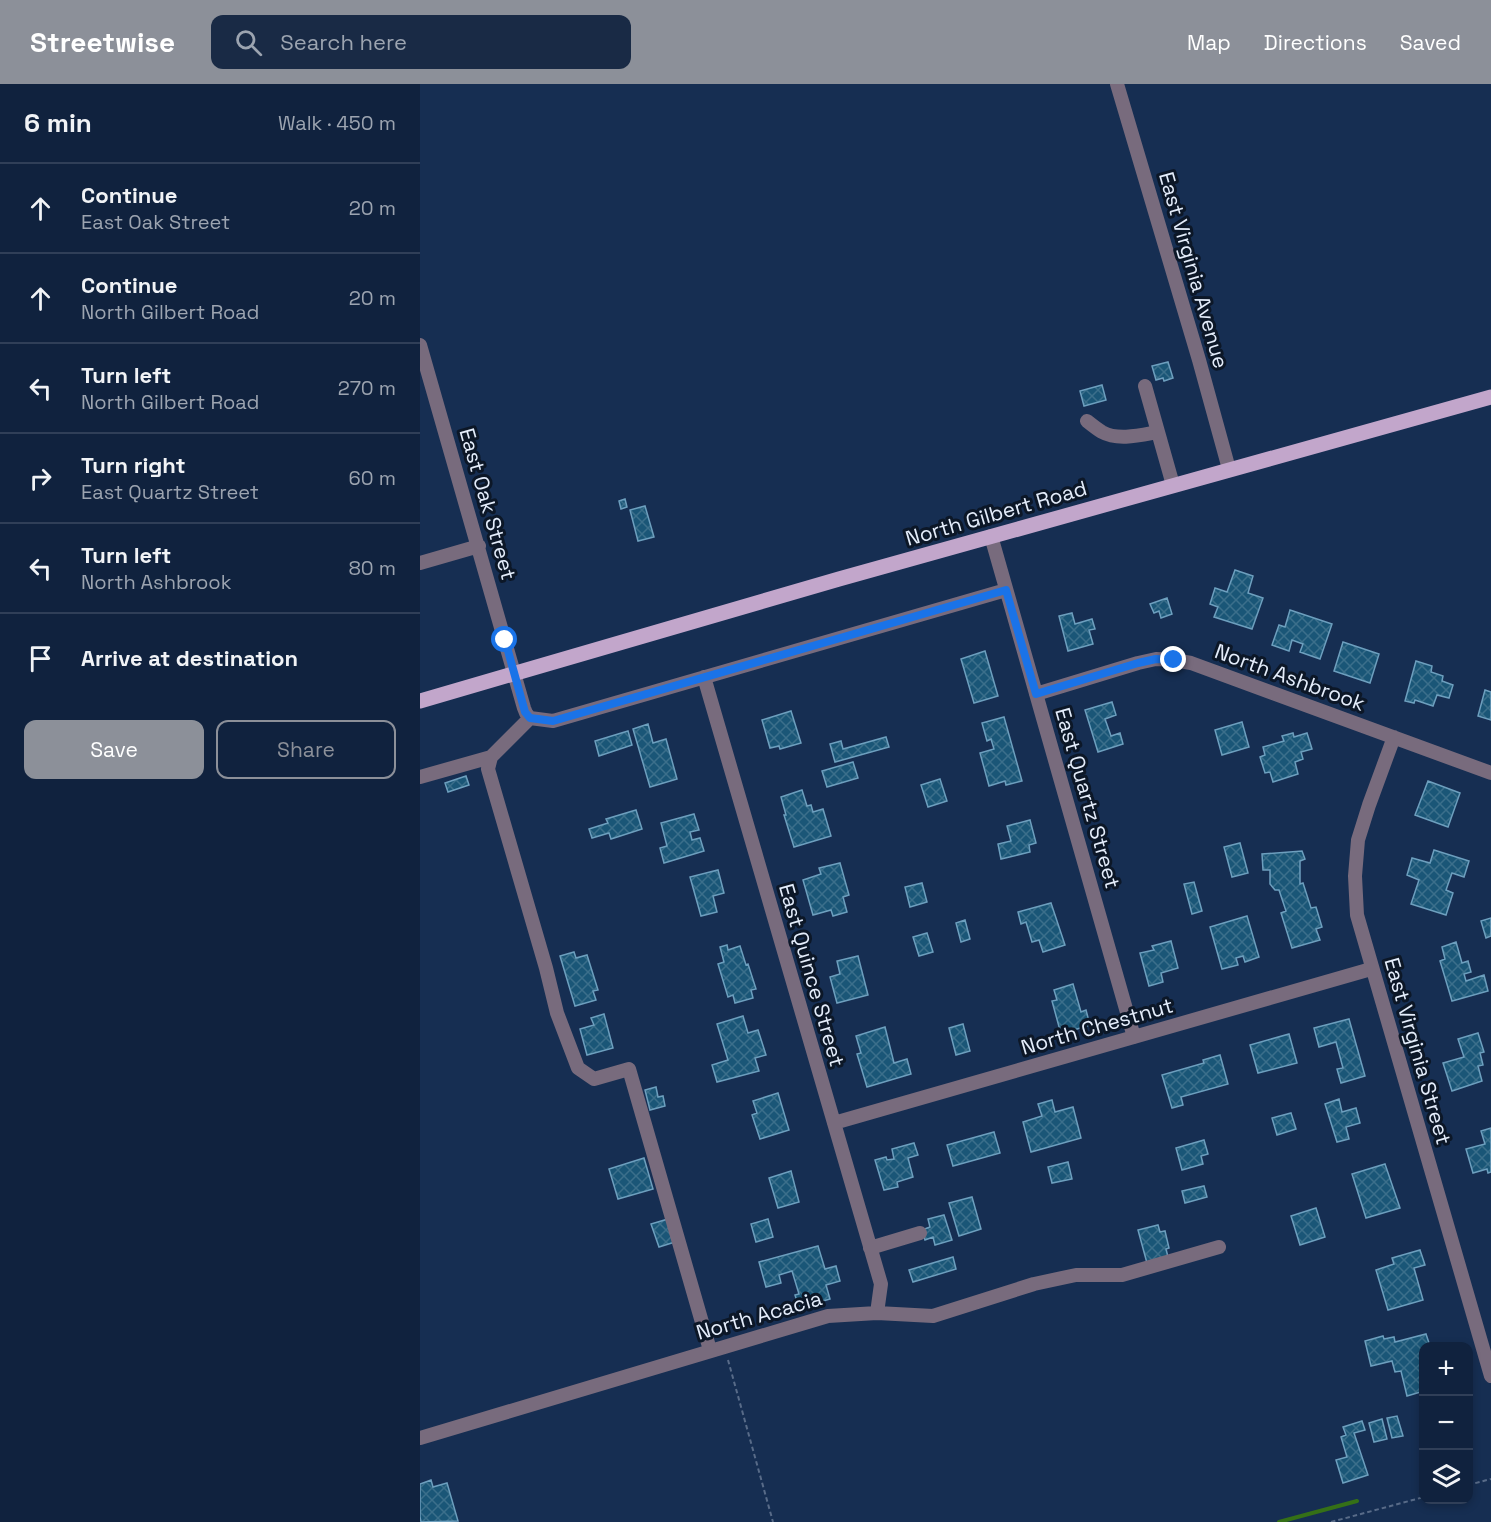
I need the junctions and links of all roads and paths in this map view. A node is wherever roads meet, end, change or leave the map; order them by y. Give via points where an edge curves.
1 (1117, 84) edge
2 (420, 345) edge
3 (1145, 386) dead end
4 (1491, 397) edge
5 (1086, 421) dead end
6 (1158, 432) junction
7 (1229, 469) junction
8 (1173, 485) junction
9 (991, 536) junction
10 (479, 546) junction
11 (420, 563) edge
12 (1006, 590) junction
13 (514, 674) junction
14 (704, 676) junction
15 (1036, 694) junction
16 (420, 701) edge
17 (530, 718) junction
18 (1394, 737) junction
19 (491, 757) junction
20 (1491, 773) edge
21 (420, 777) edge
22 (1371, 969) junction
23 (1134, 1037) junction
24 (834, 1123) junction
25 (920, 1233) dead end
26 (1218, 1247) dead end
27 (870, 1248) junction
28 (877, 1313) junction
29 (717, 1348) junction
30 (1491, 1376) edge
31 (420, 1438) edge
32 (1491, 1479) edge
33 (1473, 1484) edge
34 (1419, 1498) edge
35 (773, 1522) edge
36 (1331, 1522) edge

1 - 7 street, East Virginia Avenue
2 - 10 street, East Oak Street
3 - 6 street
4 - 7 main road, North Gilbert Road
5 - 6 street via 1110,436
6 - 8 street
7 - 8 main road, North Gilbert Road
8 - 9 main road, North Gilbert Road
9 - 12 street, East Quartz Street
9 - 13 main road, North Gilbert Road
10 - 11 street
10 - 13 street, East Oak Street
12 - 14 street
12 - 15 street, East Quartz Street
13 - 16 main road, North Gilbert Road
13 - 17 street
14 - 17 street via 553,721
14 - 24 street, East Quince Street
15 - 18 street, North Ashbrook via 1138,663 1174,660
15 - 23 street, East Quartz Street
17 - 19 street
18 - 20 street, North Ashbrook
18 - 22 street, East Virginia Street via 1358,840 1357,915
19 - 21 street
19 - 29 street via 488,770 557,1013 578,1068 594,1078 629,1069
22 - 23 street, North Chestnut
22 - 30 street, East Virginia Street
23 - 24 street, North Chestnut
24 - 27 street, East Quince Street
25 - 27 street
26 - 28 street, North Acacia via 1122,1275 1076,1275 1034,1284 933,1316
27 - 28 street, East Quince Street via 881,1284
28 - 29 street, North Acacia via 828,1316
29 - 31 street, North Acacia
29 - 35 path
32 - 33 path
34 - 36 path

